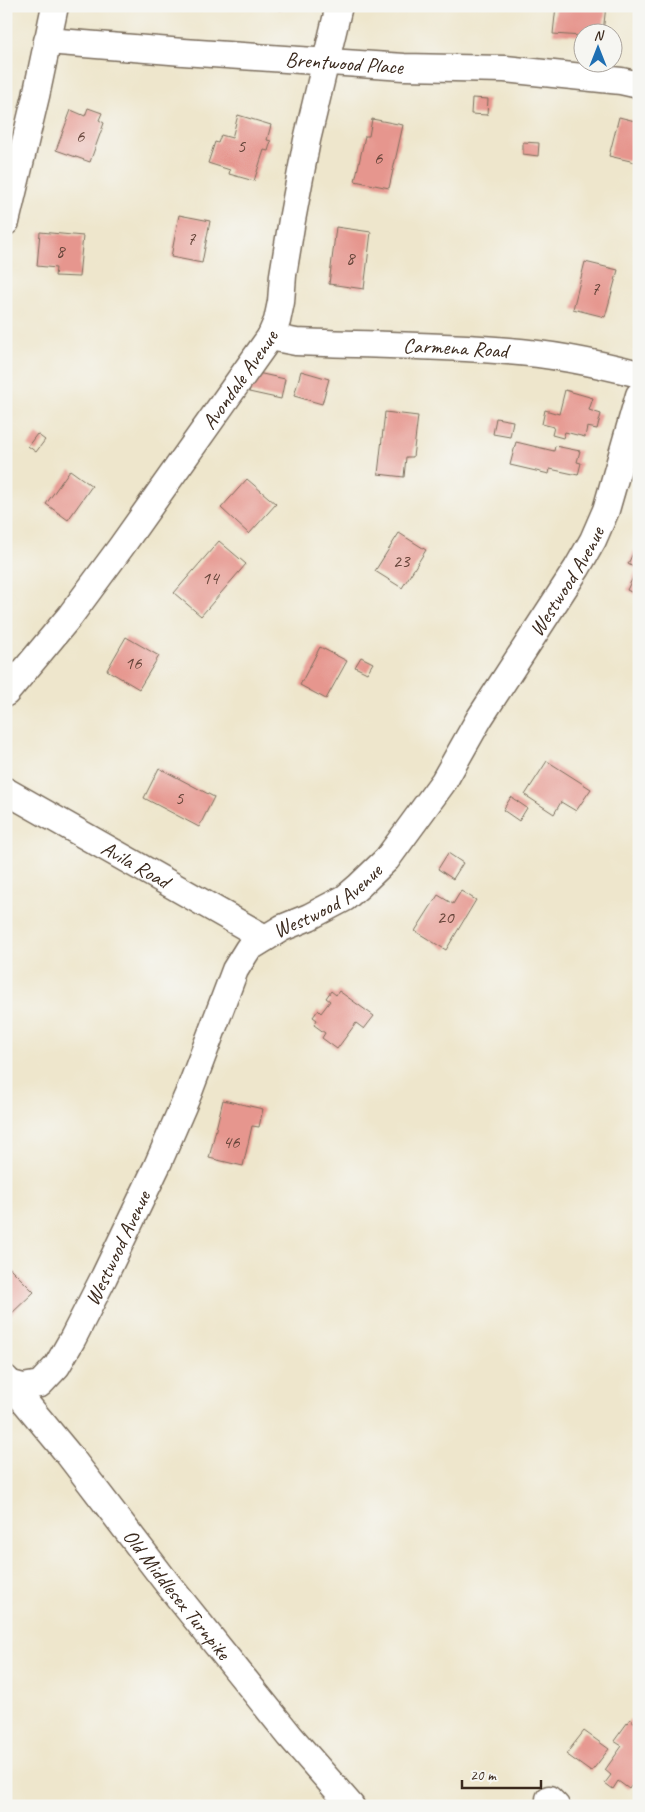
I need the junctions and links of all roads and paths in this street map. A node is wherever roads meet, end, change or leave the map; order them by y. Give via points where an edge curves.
1 (54, 6) edge
2 (339, 6) edge
3 (48, 40) junction
4 (325, 62) junction
5 (639, 85) edge
6 (6, 222) edge
7 (270, 337) junction
8 (639, 374) edge
9 (639, 395) edge
10 (6, 693) edge
11 (6, 791) edge
12 (265, 938) junction
13 (8, 1386) edge
14 (351, 1806) edge

1 - 3 street
2 - 4 street, Avondale Avenue
3 - 4 street, Brentwood Place
3 - 6 street
4 - 5 street, Brentwood Place via 413,68 505,69
4 - 7 street, Avondale Avenue via 292,220 282,302
7 - 8 street, Carmena Road via 296,342 509,350 601,364
7 - 10 street, Avondale Avenue via 70,616
9 - 12 street, Westwood Avenue via 608,503 593,540 479,719 444,781 387,859 359,886 345,898
11 - 12 street, Avila Road
12 - 13 street, Westwood Avenue via 248,949 235,970 157,1166 57,1366 40,1384
13 - 14 street, Old Middlesex Turnpike via 290,1736

